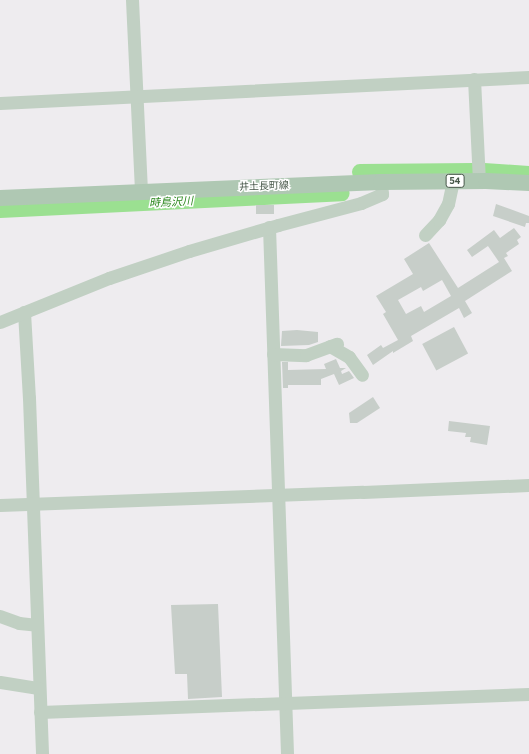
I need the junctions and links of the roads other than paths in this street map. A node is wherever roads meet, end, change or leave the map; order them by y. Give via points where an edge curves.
1 (132, 0) edge
2 (529, 77) edge
3 (474, 79) junction
4 (137, 96) junction
5 (0, 103) edge
6 (454, 181) junction
7 (479, 181) junction
8 (381, 182) junction
9 (529, 183) edge
10 (141, 191) junction
11 (0, 198) edge
12 (269, 227) junction
13 (425, 235) dead end
14 (24, 312) junction
15 (0, 322) edge
16 (273, 354) junction
17 (362, 375) dead end
18 (529, 484) edge
19 (277, 494) junction
20 (33, 503) junction
21 (0, 505) edge
22 (0, 616) edge
23 (37, 625) junction
24 (0, 682) edge
25 (39, 688) junction
26 (529, 694) edge
27 (286, 703) junction
28 (40, 712) junction
29 (42, 754) edge
30 (287, 754) edge

1 - 4 street
2 - 3 street
3 - 4 street
3 - 7 street
4 - 5 street
4 - 10 street
6 - 7 main road, 井土長町線 / 54
6 - 8 main road, 井土長町線 / 54
6 - 13 street via 448,204 439,220
7 - 9 main road, 井土長町線 / 54
8 - 10 main road, 井土長町線 / 54
8 - 12 street via 382,194 361,203
10 - 11 main road, 井土長町線 / 54
12 - 14 street via 109,278
12 - 16 street
14 - 15 street
14 - 20 street
16 - 17 street via 306,355 333,345 349,357
16 - 19 street
18 - 19 street
19 - 20 street
19 - 27 street
20 - 21 street
20 - 23 street
22 - 23 street
23 - 25 street
24 - 25 street
25 - 28 street
26 - 27 street
27 - 28 street
27 - 30 street
28 - 29 street

